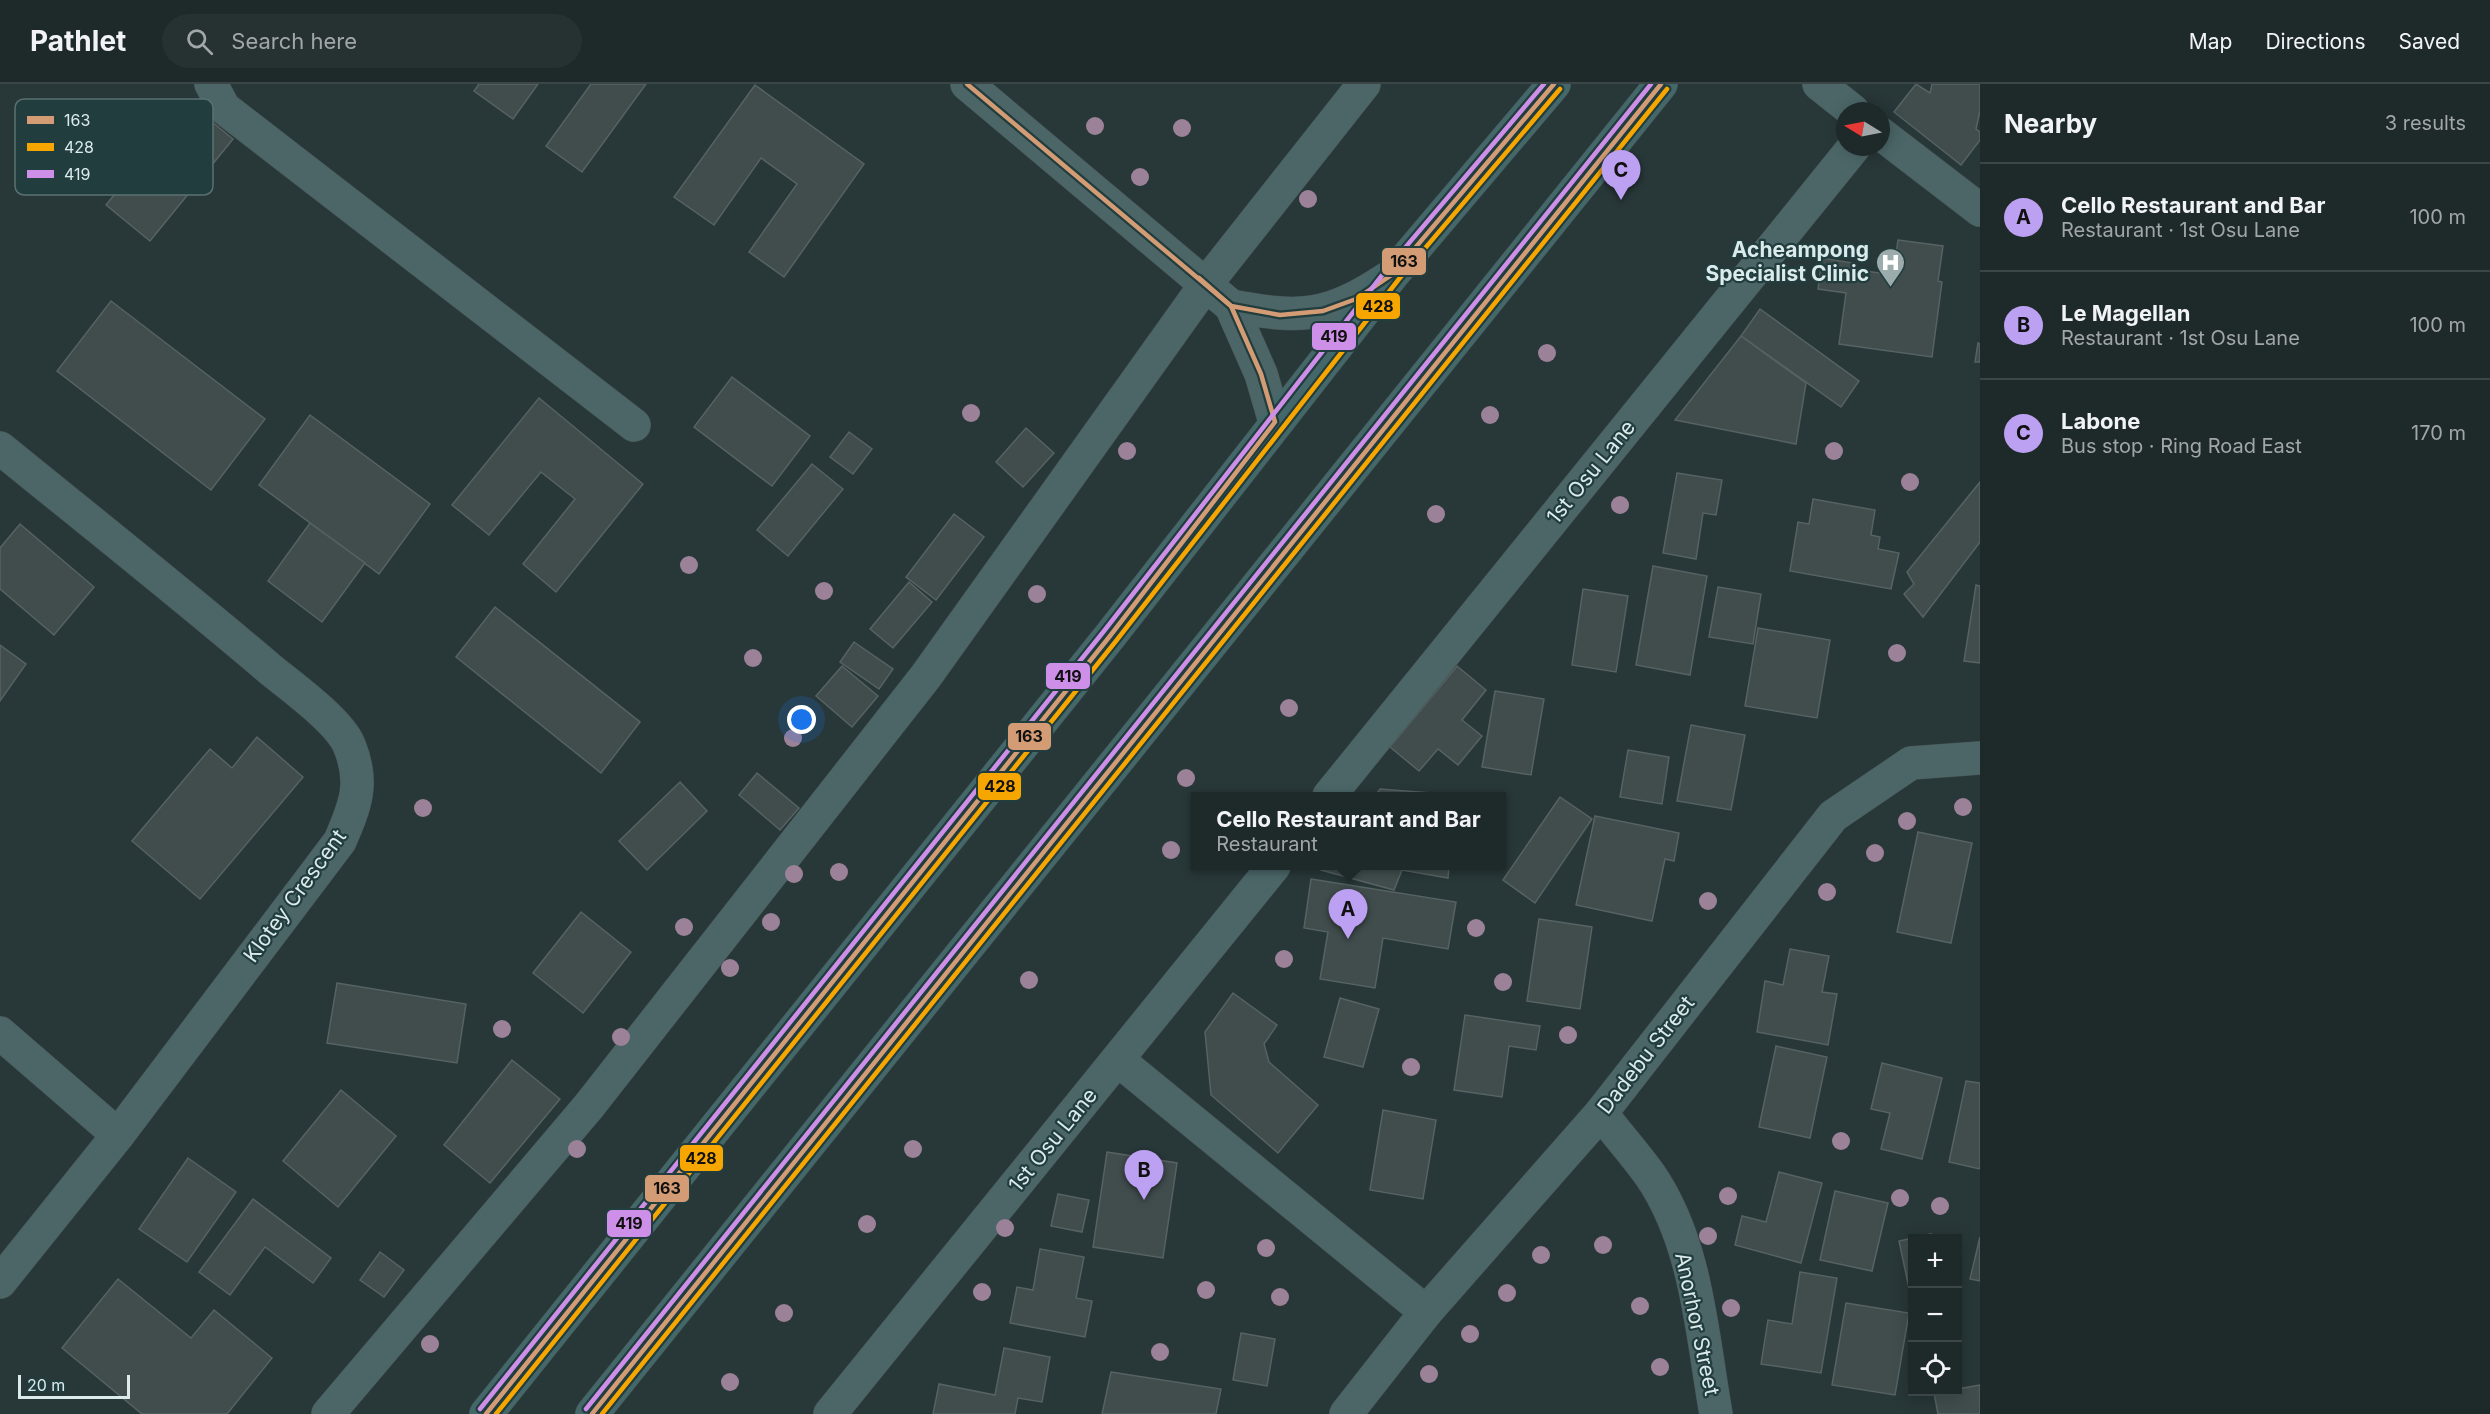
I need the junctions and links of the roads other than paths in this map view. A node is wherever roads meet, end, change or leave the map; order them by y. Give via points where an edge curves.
1 (211, 84) edge
2 (1364, 84) edge
3 (1554, 84) edge
4 (1661, 84) edge
5 (972, 85) edge
6 (1890, 141) edge
7 (1847, 156) edge
8 (1980, 210) edge
9 (1394, 274) junction
10 (1206, 284) junction
11 (1231, 306) junction
12 (1275, 422) junction
13 (634, 425) dead end
14 (0, 448) edge
15 (1980, 758) edge
16 (1332, 792) edge
17 (1271, 870) edge
18 (0, 1033) edge
19 (1118, 1060) junction
20 (1601, 1113) junction
21 (118, 1135) junction
22 (0, 1282) edge
23 (1426, 1312) junction
24 (328, 1414) edge
25 (486, 1414) edge
26 (592, 1414) edge
27 (830, 1414) edge
28 (1346, 1414) edge
29 (1716, 1414) edge

1 - 13 street via 224,108
2 - 10 street
3 - 9 main road
4 - 26 main road
5 - 10 street
6 - 8 street
7 - 16 street, 1st Osu Lane
9 - 11 street via 1356,299 1323,311 1280,315
9 - 12 main road
10 - 11 street
10 - 24 street via 926,676 589,1106
11 - 12 street via 1261,374
12 - 25 main road via 1131,610
14 - 21 street, Klotey Crescent via 181,592 323,714 348,743 357,768 357,802 340,841
15 - 20 street, Dadebu Street via 1911,763 1833,816
17 - 19 street, 1st Osu Lane
18 - 21 street
19 - 23 street
19 - 27 street, 1st Osu Lane
20 - 23 street, Dadebu Street
20 - 29 street, Anorhor Street via 1650,1176 1672,1217 1691,1274
21 - 22 street, Klotey Crescent
23 - 28 street, Dadebu Street

